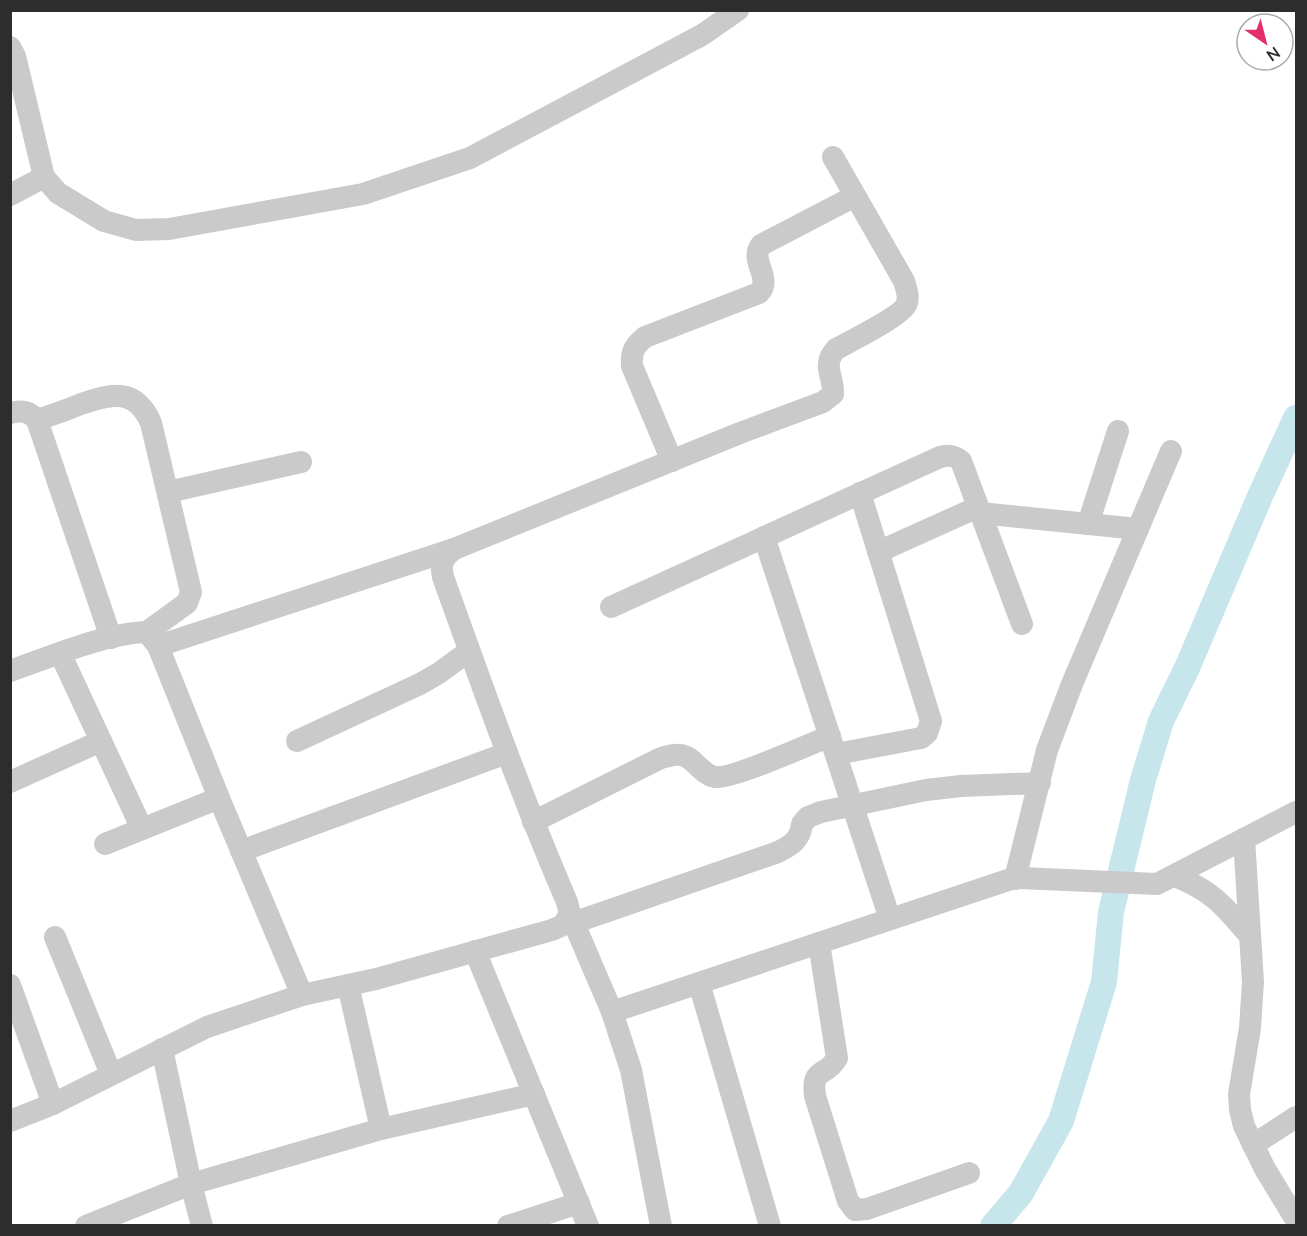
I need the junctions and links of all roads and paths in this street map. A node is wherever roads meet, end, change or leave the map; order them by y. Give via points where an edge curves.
1 (738, 10) edge
2 (10, 47) edge
3 (833, 156) dead end
4 (44, 177) junction
5 (10, 195) edge
6 (855, 196) junction
7 (10, 414) edge
8 (37, 420) junction
9 (1118, 430) dead end
10 (1171, 451) dead end
11 (672, 461) junction
12 (301, 462) dead end
13 (168, 492) junction
14 (860, 494) junction
15 (979, 510) junction
16 (1088, 524) junction
17 (1138, 530) junction
18 (764, 537) junction
19 (454, 549) junction
20 (878, 552) junction
21 (611, 607) dead end
22 (1022, 624) dead end
23 (111, 638) junction
24 (153, 639) junction
25 (470, 651) junction
26 (60, 653) junction
27 (10, 671) edge
28 (101, 741) junction
29 (297, 741) dead end
30 (833, 745) junction
31 (507, 753) junction
32 (10, 782) edge
33 (1040, 783) junction
34 (219, 798) junction
35 (853, 806) junction
36 (1296, 812) edge
37 (533, 822) junction
38 (142, 829) junction
39 (1244, 839) junction
40 (105, 844) dead end
41 (241, 851) junction
42 (1175, 876) junction
43 (1015, 879) junction
44 (571, 919) junction
45 (890, 919) junction
46 (1250, 936) junction
47 (55, 937) dead end
48 (819, 943) junction
49 (475, 951) junction
50 (699, 983) junction
51 (10, 985) edge
52 (348, 985) junction
53 (302, 995) junction
54 (612, 1012) junction
55 (162, 1049) junction
56 (111, 1074) junction
57 (534, 1094) junction
58 (53, 1104) junction
59 (1296, 1117) edge
60 (10, 1120) edge
61 (381, 1129) junction
62 (1253, 1145) junction
63 (969, 1173) dead end
64 (190, 1184) junction
65 (579, 1203) junction
66 (1296, 1220) edge
67 (86, 1226) edge
68 (202, 1226) edge
69 (508, 1226) edge
70 (588, 1226) edge
71 (661, 1226) edge
72 (770, 1226) edge

1 - 4 street via 702,34 470,158 363,194 169,229 136,230 104,221 58,193
2 - 4 street
3 - 6 street
4 - 5 street
6 - 11 street via 761,245 756,257 764,288 759,293 645,337 636,345 631,354 632,366
6 - 11 street via 904,281 907,305 828,357 833,394 823,402
7 - 8 street via 30,413
8 - 13 street via 107,395 137,401 151,423
8 - 23 street
9 - 16 street
10 - 17 street
11 - 19 street
12 - 13 street
13 - 24 street via 191,592 187,603
14 - 15 street via 949,455 961,461
14 - 18 street
14 - 20 street
15 - 16 street
15 - 20 street
15 - 22 street
16 - 17 street
17 - 33 street via 1072,684 1047,750
18 - 21 street
18 - 30 street
19 - 24 street
19 - 25 street via 440,565
20 - 30 street via 930,728 921,738
23 - 24 street via 128,632
23 - 26 street
24 - 34 street
25 - 29 street via 420,684
25 - 31 street
26 - 27 street
26 - 28 street
28 - 32 street
28 - 38 street
30 - 35 street
30 - 37 street via 717,778 680,754 661,758
31 - 37 street
31 - 41 street
33 - 35 street via 937,789
33 - 43 street
34 - 38 street
34 - 41 street
35 - 44 street via 808,817 794,845 778,852
35 - 45 street
36 - 39 street
37 - 44 street
38 - 40 street
39 - 42 street
39 - 46 street
41 - 53 street
42 - 43 street via 1149,884
42 - 46 street via 1214,896
43 - 45 street
44 - 49 street via 552,930
44 - 54 street
45 - 48 street
46 - 62 street via 1250,1028 1239,1094 1244,1126
47 - 56 street
48 - 50 street
48 - 63 street via 837,1058 813,1082 848,1201 855,1210 867,1209
49 - 52 street
49 - 57 street
50 - 54 street
50 - 72 street
51 - 58 street
52 - 53 street
52 - 61 street
53 - 55 street via 207,1027
54 - 71 street via 631,1070
55 - 56 street
55 - 64 street
56 - 58 street
57 - 61 street
57 - 65 street
58 - 60 street
59 - 62 street
61 - 64 street
62 - 66 street
64 - 67 street
64 - 68 street
65 - 69 street
65 - 70 street

